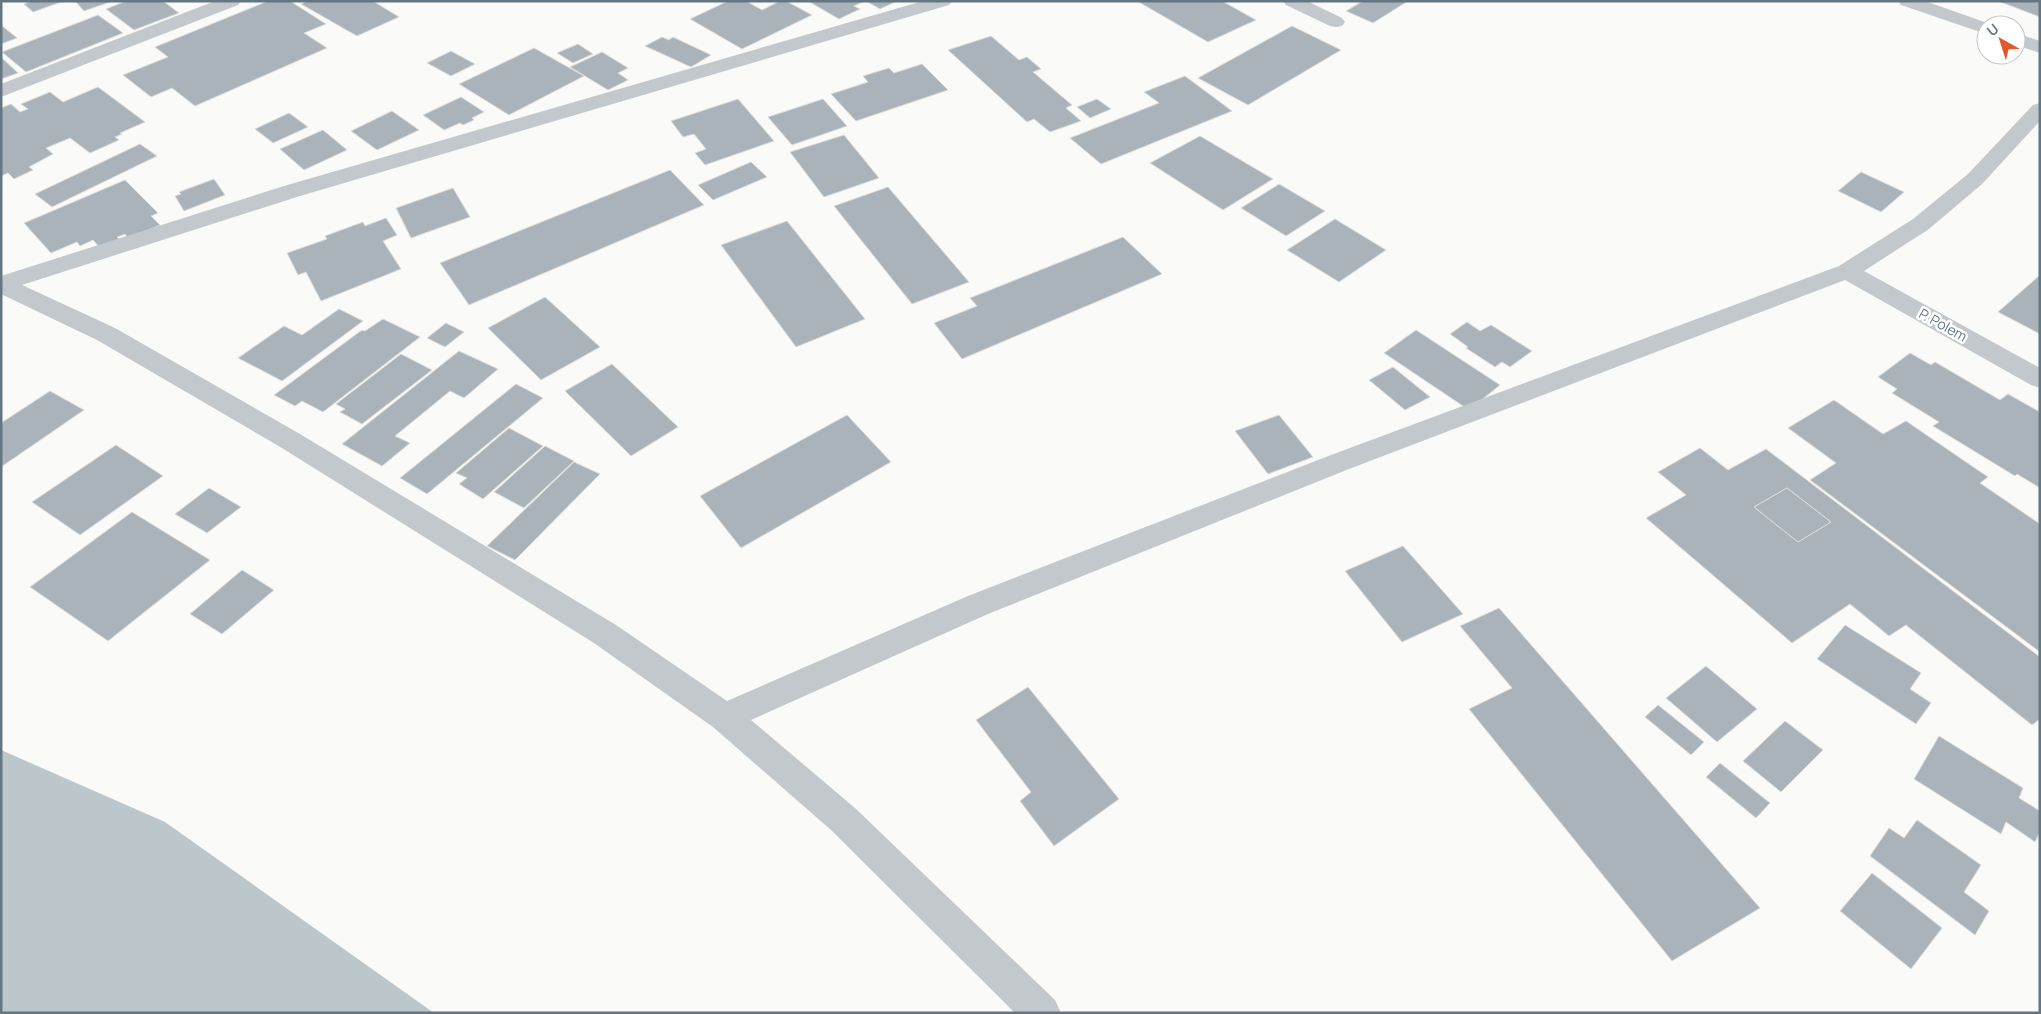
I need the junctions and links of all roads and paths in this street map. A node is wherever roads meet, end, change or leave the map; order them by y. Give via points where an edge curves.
1 (188, 1) edge
2 (232, 1) edge
3 (943, 1) edge
4 (1292, 1) edge
5 (1907, 1) edge
6 (206, 11) junction
7 (1336, 22) dead end
8 (1976, 25) edge
9 (2026, 42) edge
10 (2040, 47) edge
11 (1, 90) edge
12 (2040, 109) edge
13 (1847, 271) junction
14 (1, 284) edge
15 (2040, 379) edge
16 (724, 717) junction
17 (1042, 1013) edge

1 - 6 street
2 - 6 street
3 - 14 street via 292,191
4 - 7 street
5 - 8 street
6 - 11 street
9 - 10 street
12 - 13 street via 1975,179 1921,224
13 - 15 street, P. Polem
13 - 16 street via 1340,462 978,605
14 - 16 street via 106,334 291,441 605,634
16 - 17 street via 843,819

